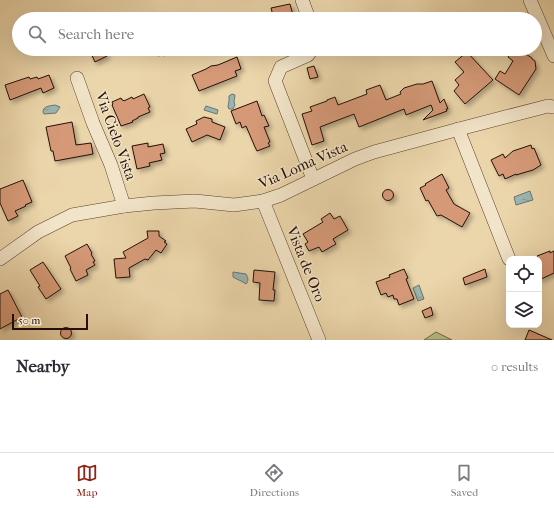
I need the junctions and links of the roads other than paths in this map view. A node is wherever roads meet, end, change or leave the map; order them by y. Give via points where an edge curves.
1 (302, 0) edge
2 (530, 0) edge
3 (306, 12) edge
4 (535, 12) edge
5 (542, 28) edge
6 (306, 56) edge
7 (554, 56) edge
8 (77, 78) dead end
9 (554, 107) edge
10 (458, 129) junction
11 (313, 180) junction
12 (263, 201) junction
13 (124, 206) junction
14 (508, 256) edge
15 (0, 259) edge
16 (319, 340) edge

1 - 3 street
2 - 4 street
5 - 7 street
6 - 11 street via 281,67 275,81
8 - 13 street, Via Cielo Vista
9 - 10 street, Via Loma Vista via 548,106
10 - 11 street, Via Loma Vista via 374,152
10 - 14 street
11 - 12 street, Via Loma Vista
12 - 13 street, Via Loma Vista via 234,205 195,201
12 - 16 street, Vista de Oro
13 - 15 street, Via Loma Vista via 72,215 38,232

